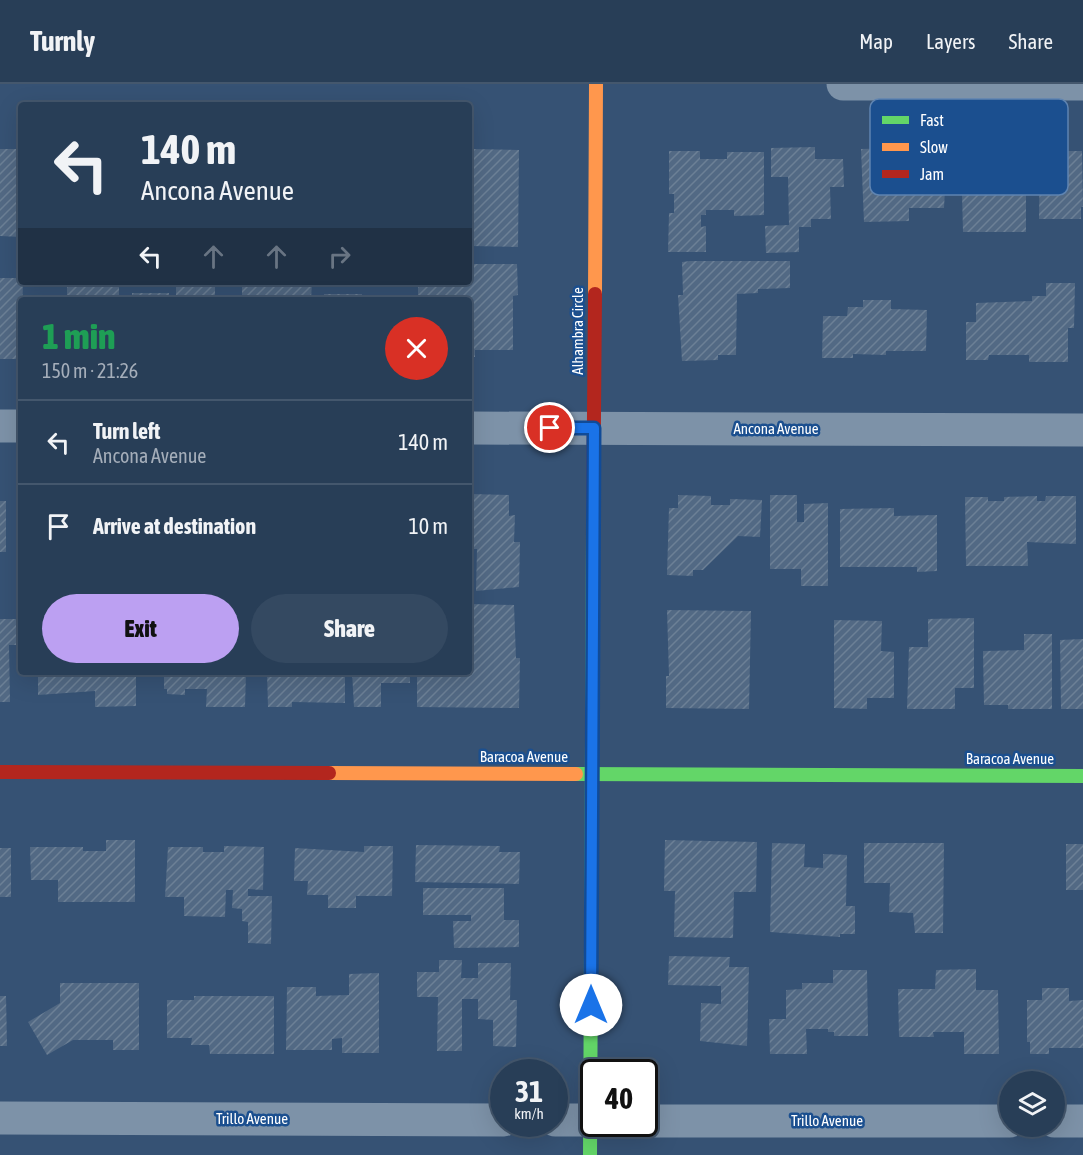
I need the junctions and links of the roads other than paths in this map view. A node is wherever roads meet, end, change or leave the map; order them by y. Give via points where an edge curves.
1 (596, 84) edge
2 (843, 84) edge
3 (1083, 84) edge
4 (0, 426) edge
5 (18, 426) edge
6 (472, 428) edge
7 (594, 428) junction
8 (1083, 430) edge
9 (0, 772) edge
10 (592, 774) junction
11 (1083, 776) edge
12 (592, 1059) edge
13 (0, 1118) edge
14 (490, 1120) edge
15 (658, 1121) edge
16 (999, 1121) edge
17 (1065, 1121) edge
18 (1083, 1121) edge
19 (591, 1137) edge
20 (590, 1155) edge

1 - 7 street, Alhambra Circle
2 - 3 street
4 - 5 street
6 - 7 street, Ancona Avenue
7 - 8 street, Ancona Avenue
7 - 10 street, Alhambra Circle
9 - 10 street, Baracoa Avenue
10 - 11 street, Baracoa Avenue
10 - 12 street, Alhambra Circle
13 - 14 street, Trillo Avenue
15 - 16 street, Trillo Avenue
17 - 18 street
19 - 20 street, Alhambra Circle

